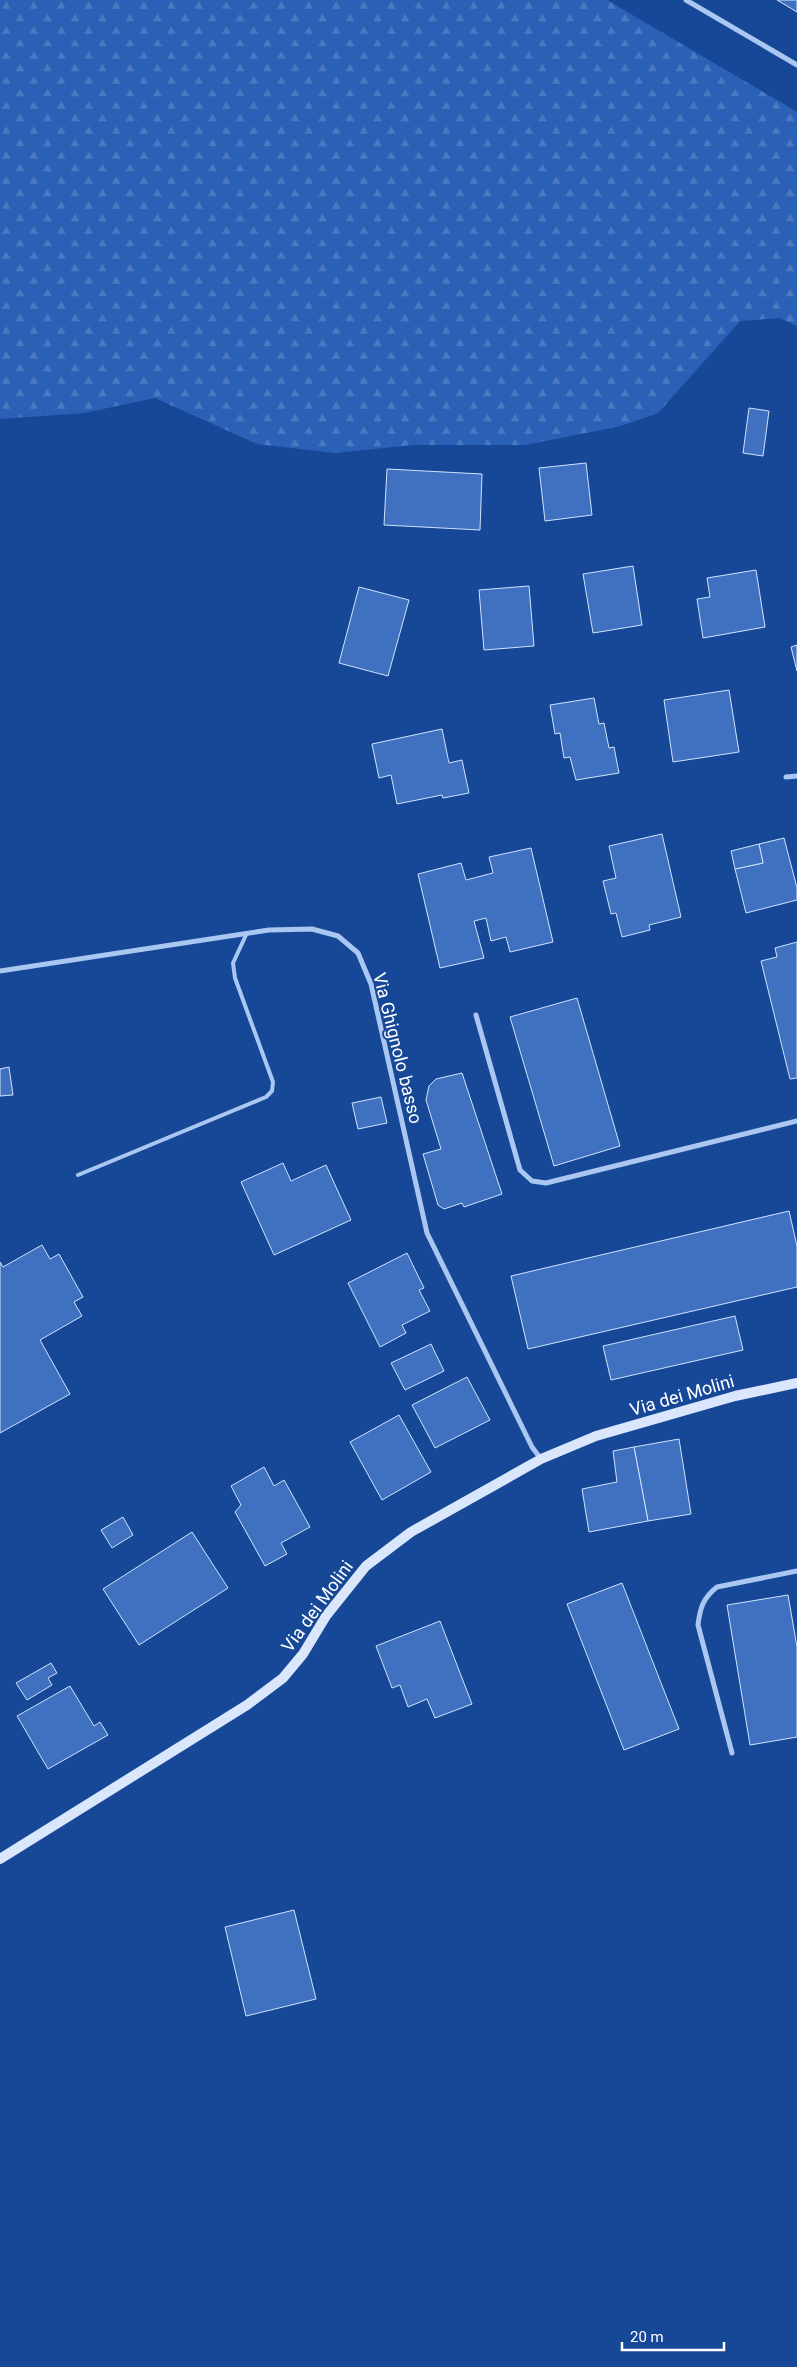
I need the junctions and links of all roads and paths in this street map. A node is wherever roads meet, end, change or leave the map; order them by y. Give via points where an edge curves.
1 (686, 0) edge
2 (797, 65) edge
3 (797, 776) edge
4 (786, 777) dead end
5 (246, 935) junction
6 (0, 971) edge
7 (476, 1015) dead end
8 (797, 1121) edge
9 (78, 1176) dead end
10 (797, 1383) edge
11 (541, 1459) junction
12 (797, 1571) edge
13 (732, 1753) dead end
14 (0, 1859) edge

1 - 2 street
3 - 4 street
5 - 6 street, Via Ghignolo basso
5 - 9 lane via 233,964 235,978 273,1082 272,1091 266,1097
5 - 11 street, Via Ghignolo basso via 269,930 312,929 338,936 358,954 371,984 427,1233 532,1447
7 - 8 street via 520,1170 532,1180 546,1183
10 - 11 street, Via dei Molini via 735,1396 596,1436
11 - 14 street, Via dei Molini via 411,1532 366,1566 283,1678 247,1705
12 - 13 street via 717,1587 706,1595 700,1609 698,1625

